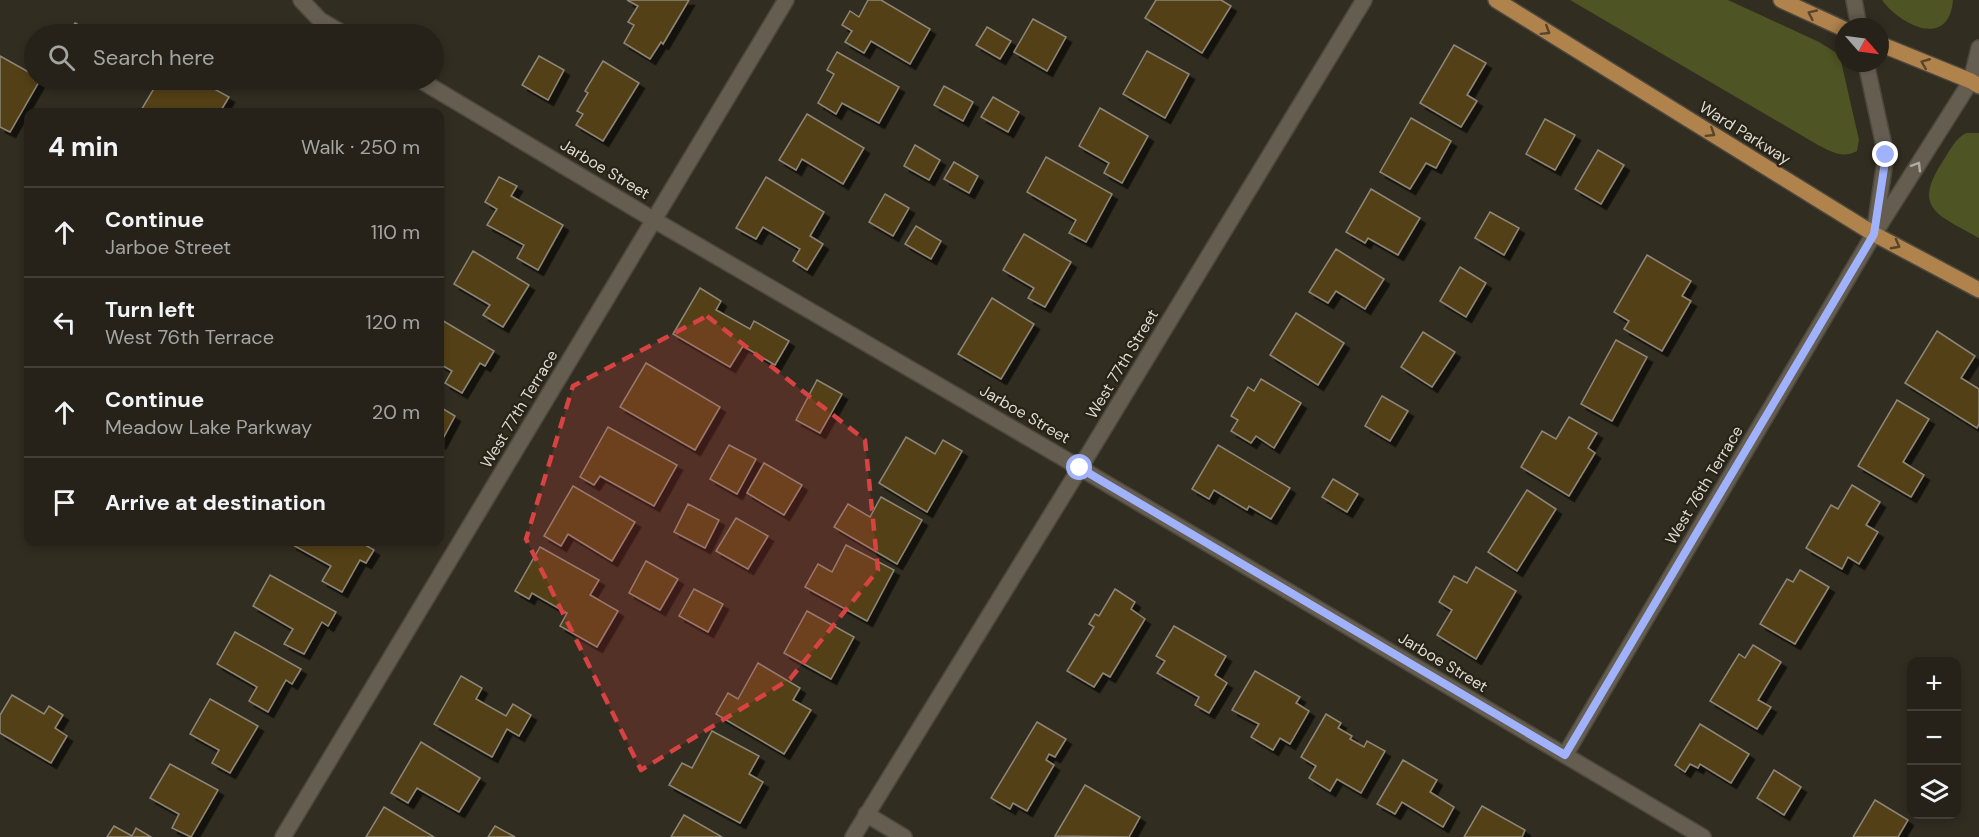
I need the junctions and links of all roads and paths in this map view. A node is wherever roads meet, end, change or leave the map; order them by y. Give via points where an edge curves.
1 (301, 0) edge
2 (786, 0) edge
3 (1364, 0) edge
4 (1496, 0) edge
5 (1781, 0) edge
6 (1854, 0) edge
7 (1857, 18) edge
8 (327, 24) edge
9 (1835, 25) edge
10 (1889, 48) edge
11 (1979, 48) edge
12 (1868, 72) edge
13 (1975, 84) edge
14 (437, 90) edge
15 (654, 220) junction
16 (1874, 234) junction
17 (1979, 290) edge
18 (1080, 468) junction
19 (1565, 755) junction
20 (866, 814) junction
21 (283, 837) edge
22 (853, 837) edge
23 (904, 837) edge
24 (1703, 837) edge

1 - 8 street
2 - 15 street, West 77th Terrace
3 - 18 street, West 77th Street
4 -> 16 main road, Ward Parkway
9 -> 5 main road
6 - 7 street
13 -> 10 main road
11 - 13 street, West 76th Terrace
12 - 16 street via 1886,155
16 -> 13 street, West 76th Terrace
14 - 15 street, Jarboe Street
15 - 18 street, Jarboe Street
15 - 21 street, West 77th Terrace
16 -> 17 main road, Ward Parkway
16 - 19 street, West 76th Terrace
18 - 19 street, Jarboe Street
18 - 20 street, West 77th Street
19 - 24 street, Jarboe Street
20 - 22 street, West 77th Street
20 - 23 street

